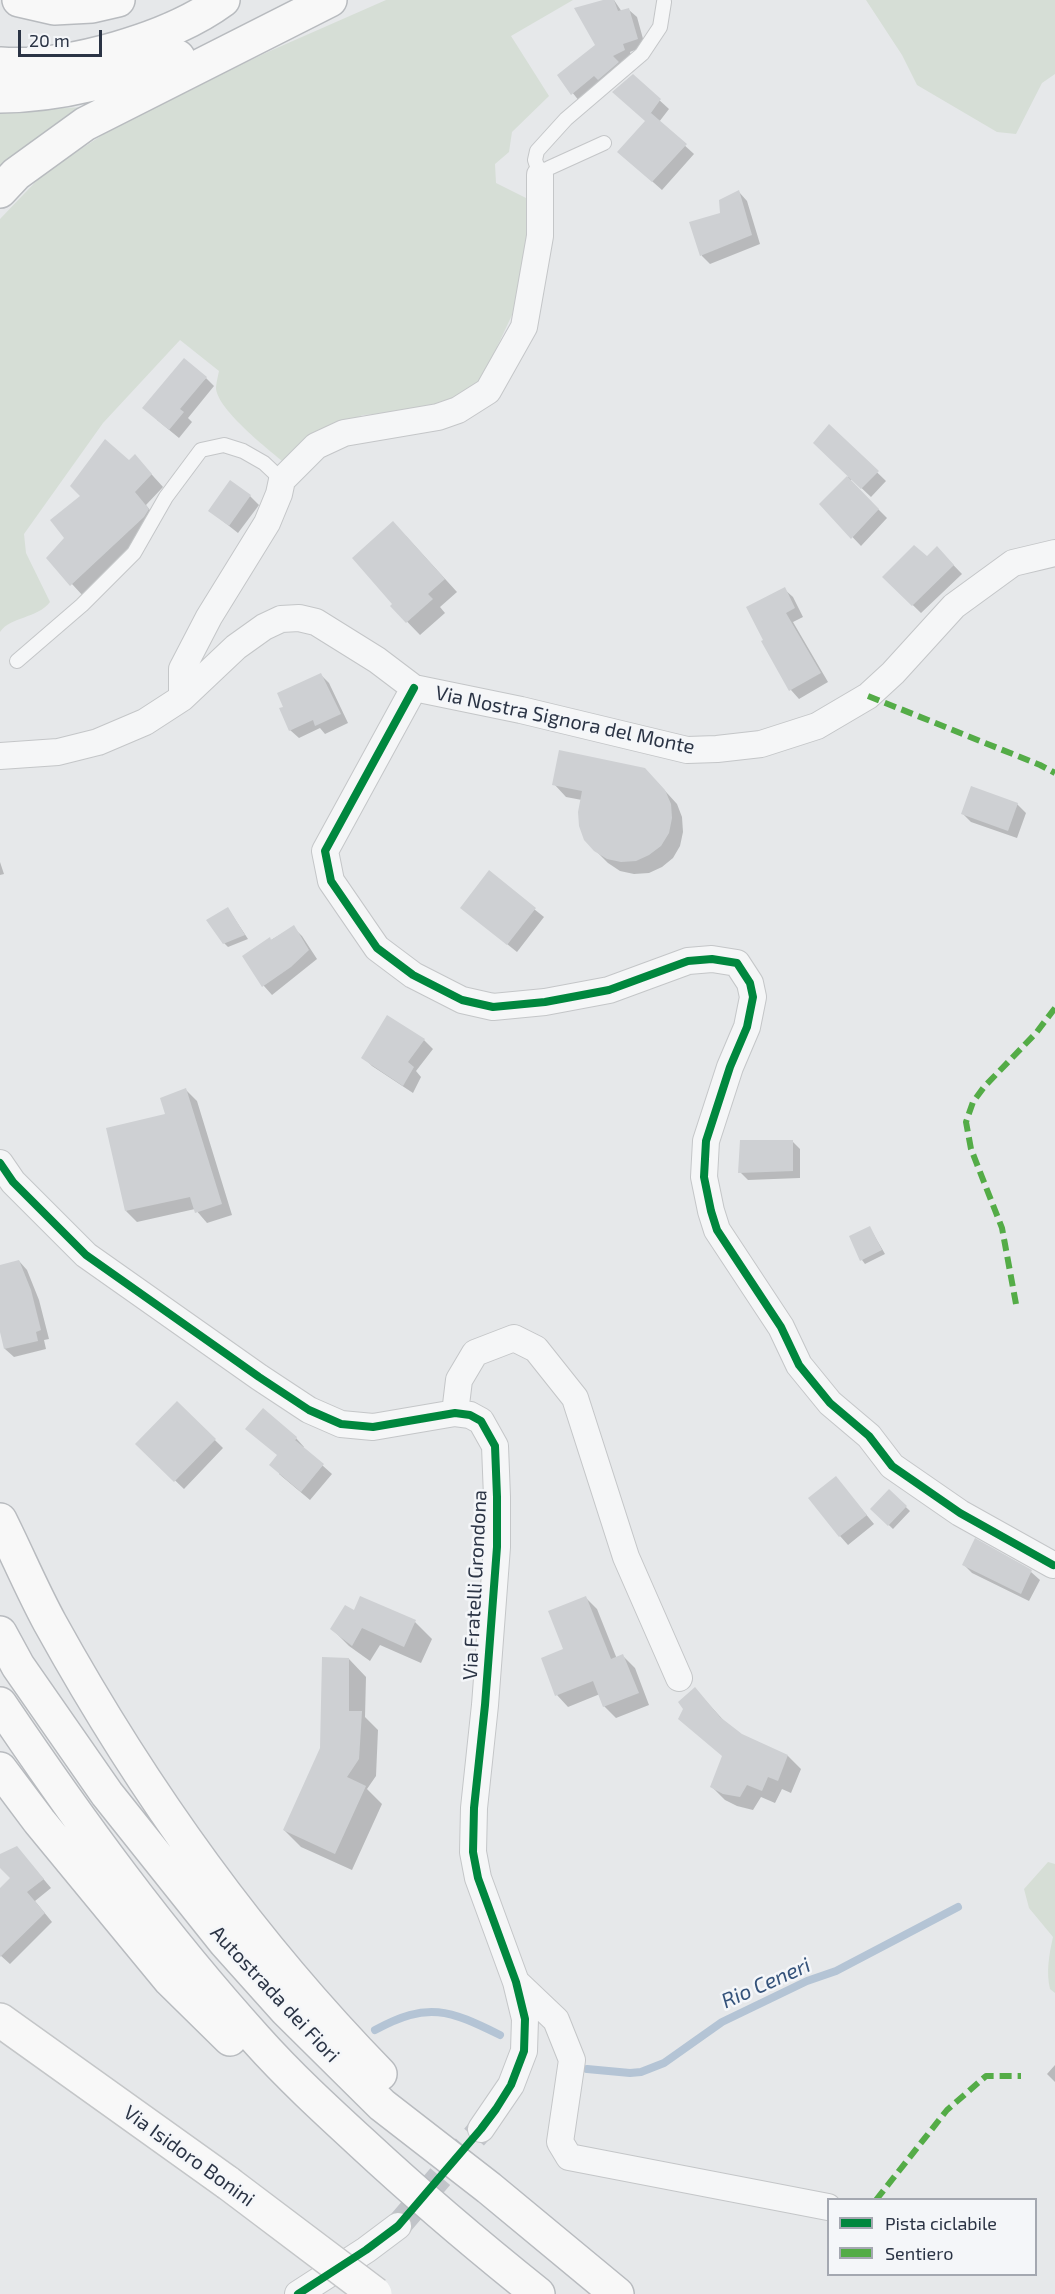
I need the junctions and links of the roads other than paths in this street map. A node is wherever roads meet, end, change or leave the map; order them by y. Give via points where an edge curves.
1 (19, 0) edge
2 (118, 0) edge
3 (223, 0) edge
4 (328, 1) edge
5 (664, 2) dead end
6 (0, 64) edge
7 (0, 96) edge
8 (604, 143) dead end
9 (540, 175) junction
10 (0, 191) edge
11 (282, 480) junction
12 (1055, 553) edge
13 (17, 661) dead end
14 (414, 688) junction
15 (182, 698) junction
16 (0, 756) edge
17 (0, 1163) edge
18 (454, 1413) junction
19 (0, 1520) edge
20 (1053, 1565) dead end
21 (0, 1633) edge
22 (679, 1678) dead end
23 (0, 1704) edge
24 (0, 1769) edge
25 (516, 1982) junction
26 (0, 2020) edge
27 (322, 2107) junction
28 (481, 2129) tunnel mouth
29 (489, 2188) junction
30 (827, 2207) edge
31 (398, 2226) tunnel mouth
32 (298, 2294) edge
33 (375, 2294) edge
34 (538, 2294) edge
35 (617, 2294) edge

1 - 2 main road via 54,8
3 - 6 main road via 170,31 120,46 76,58
4 - 7 main road via 207,47 77,89
4 - 10 main road via 85,124 16,174
5 - 9 lane via 660,27 642,54 566,119 537,151 535,160
8 - 9 lane
9 - 11 street via 540,236 524,327 488,392 438,417 344,433 316,446
11 - 13 lane via 243,450 224,445 201,450 166,497 134,553
11 - 15 street via 267,522 182,669
12 - 14 street, Via Nostra Signora del Monte via 1013,563 954,606 868,696 817,726 761,744 687,750
14 - 15 street, Via Nostra Signora del Monte via 316,622 299,618 264,627 236,647
14 - 20 street via 325,851 331,881 377,948 413,975 462,1000 493,1007 609,990 688,961 737,963 750,983 753,998 747,1027 706,1141 704,1177 717,1230 781,1327 799,1365 830,1402 869,1436 892,1466 960,1513
15 - 16 street, Via Nostra Signora del Monte via 146,722 98,742 58,752
17 - 18 street, Via Fratelli Grondona via 13,1182 86,1255 309,1410 341,1424 373,1427
18 - 22 street via 459,1380 475,1353 514,1338 536,1349 574,1398 626,1557
18 - 25 street, Via Fratelli Grondona via 481,1421 495,1446 497,1547 473,1852 478,1878
19 - 29 main road via 49,1622 193,1853 319,2007
21 - 29 main road, Autostrada dei Fiori via 18,1666 107,1794 225,1942 286,2010 382,2105
23 - 27 main road, Autostrada dei Fiori via 139,1900 257,2040
24 - 27 main road via 170,1980 235,2044
25 - 28 street, Via Fratelli Grondona via 525,2019 524,2050 511,2085
25 - 30 street via 556,2020 567,2042 572,2060 560,2142 569,2157
26 - 33 main road, Via Isidoro Bonini, bridge
27 - 34 main road, Autostrada dei Fiori via 480,2248
29 - 35 main road, Autostrada dei Fiori
31 - 32 street

